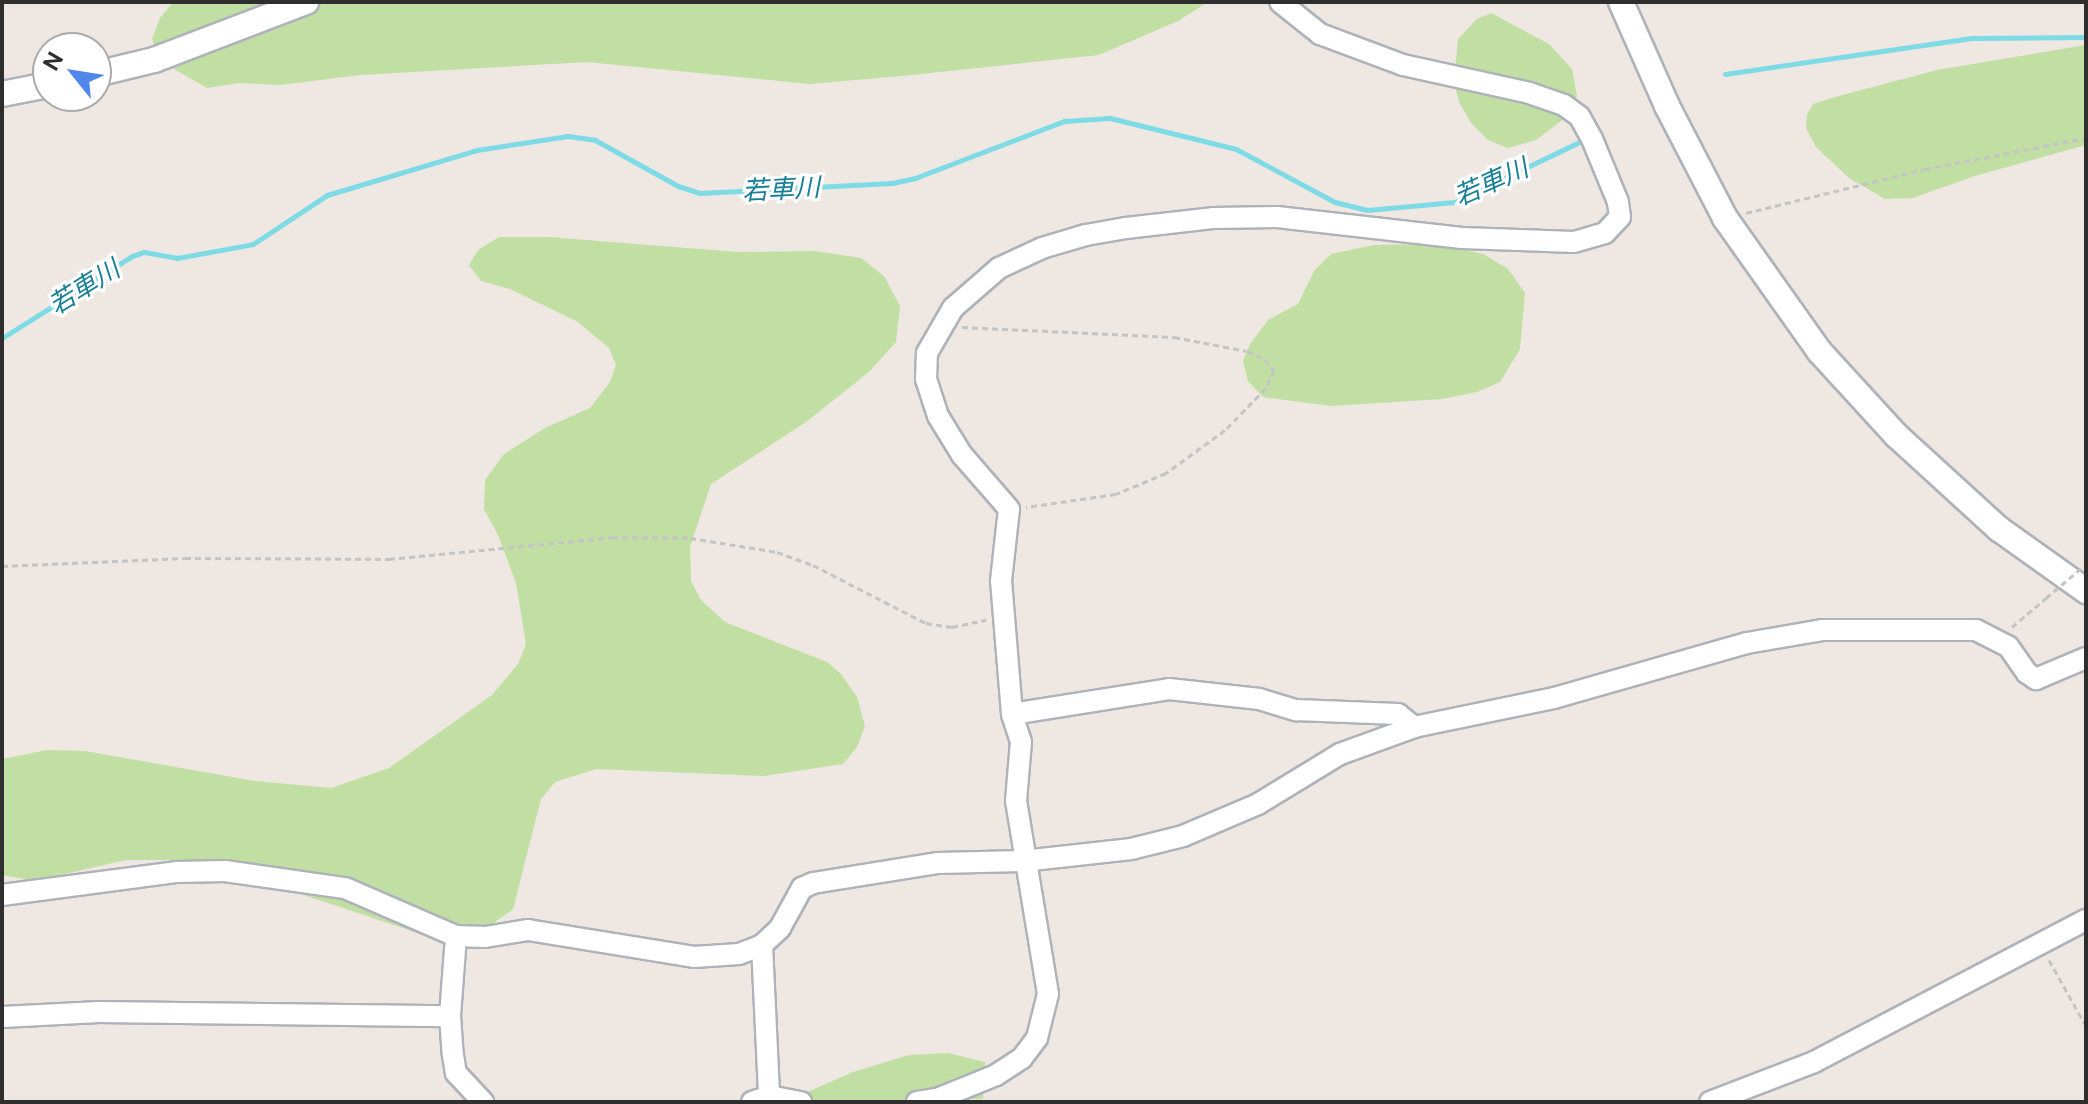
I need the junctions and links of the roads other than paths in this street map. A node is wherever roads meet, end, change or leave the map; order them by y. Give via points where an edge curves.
1 (306, 2) edge
2 (1280, 2) edge
3 (1621, 2) edge
4 (112, 70) edge
5 (32, 88) edge
6 (2, 94) edge
7 (2086, 591) edge
8 (2086, 658) edge
9 (1012, 714) junction
10 (1414, 727) junction
11 (1023, 861) junction
12 (2, 895) edge
13 (2086, 920) edge
14 (456, 936) junction
15 (762, 945) junction
16 (450, 1016) junction
17 (2, 1017) edge
18 (760, 1099) edge
19 (483, 1102) edge
20 (801, 1102) edge
21 (917, 1102) edge
22 (1710, 1102) edge

1 - 4 street via 154,60
2 - 9 street via 1320,34 1390,60 1564,105 1579,116 1592,139 1620,217 1605,233 1574,242 1462,238 1277,217 1214,218 1086,235 1042,248 975,285 953,308 927,353 926,379 938,416 962,455 1009,509 1001,569
3 - 7 street via 1725,218 1819,351 1897,436 1999,529
5 - 6 street
8 - 10 street via 2036,679 2008,646 1976,630 1822,630 1747,643 1554,698
9 - 10 street via 1169,689 1259,699 1296,710 1398,714
9 - 11 street via 1021,742 1016,801
10 - 11 street via 1340,754 1258,804 1183,836 1131,849
11 - 15 street via 938,863 813,883 802,888 780,928
11 - 21 street via 1046,968 1045,1016 1037,1038 1022,1058 996,1075
12 - 14 street via 177,872 225,871 345,888
13 - 22 street via 1814,1062
14 - 15 street via 554,932 598,944 694,957 739,954
14 - 16 street
15 - 18 street
16 - 17 street via 99,1012
16 - 19 street via 456,1073
18 - 20 street

